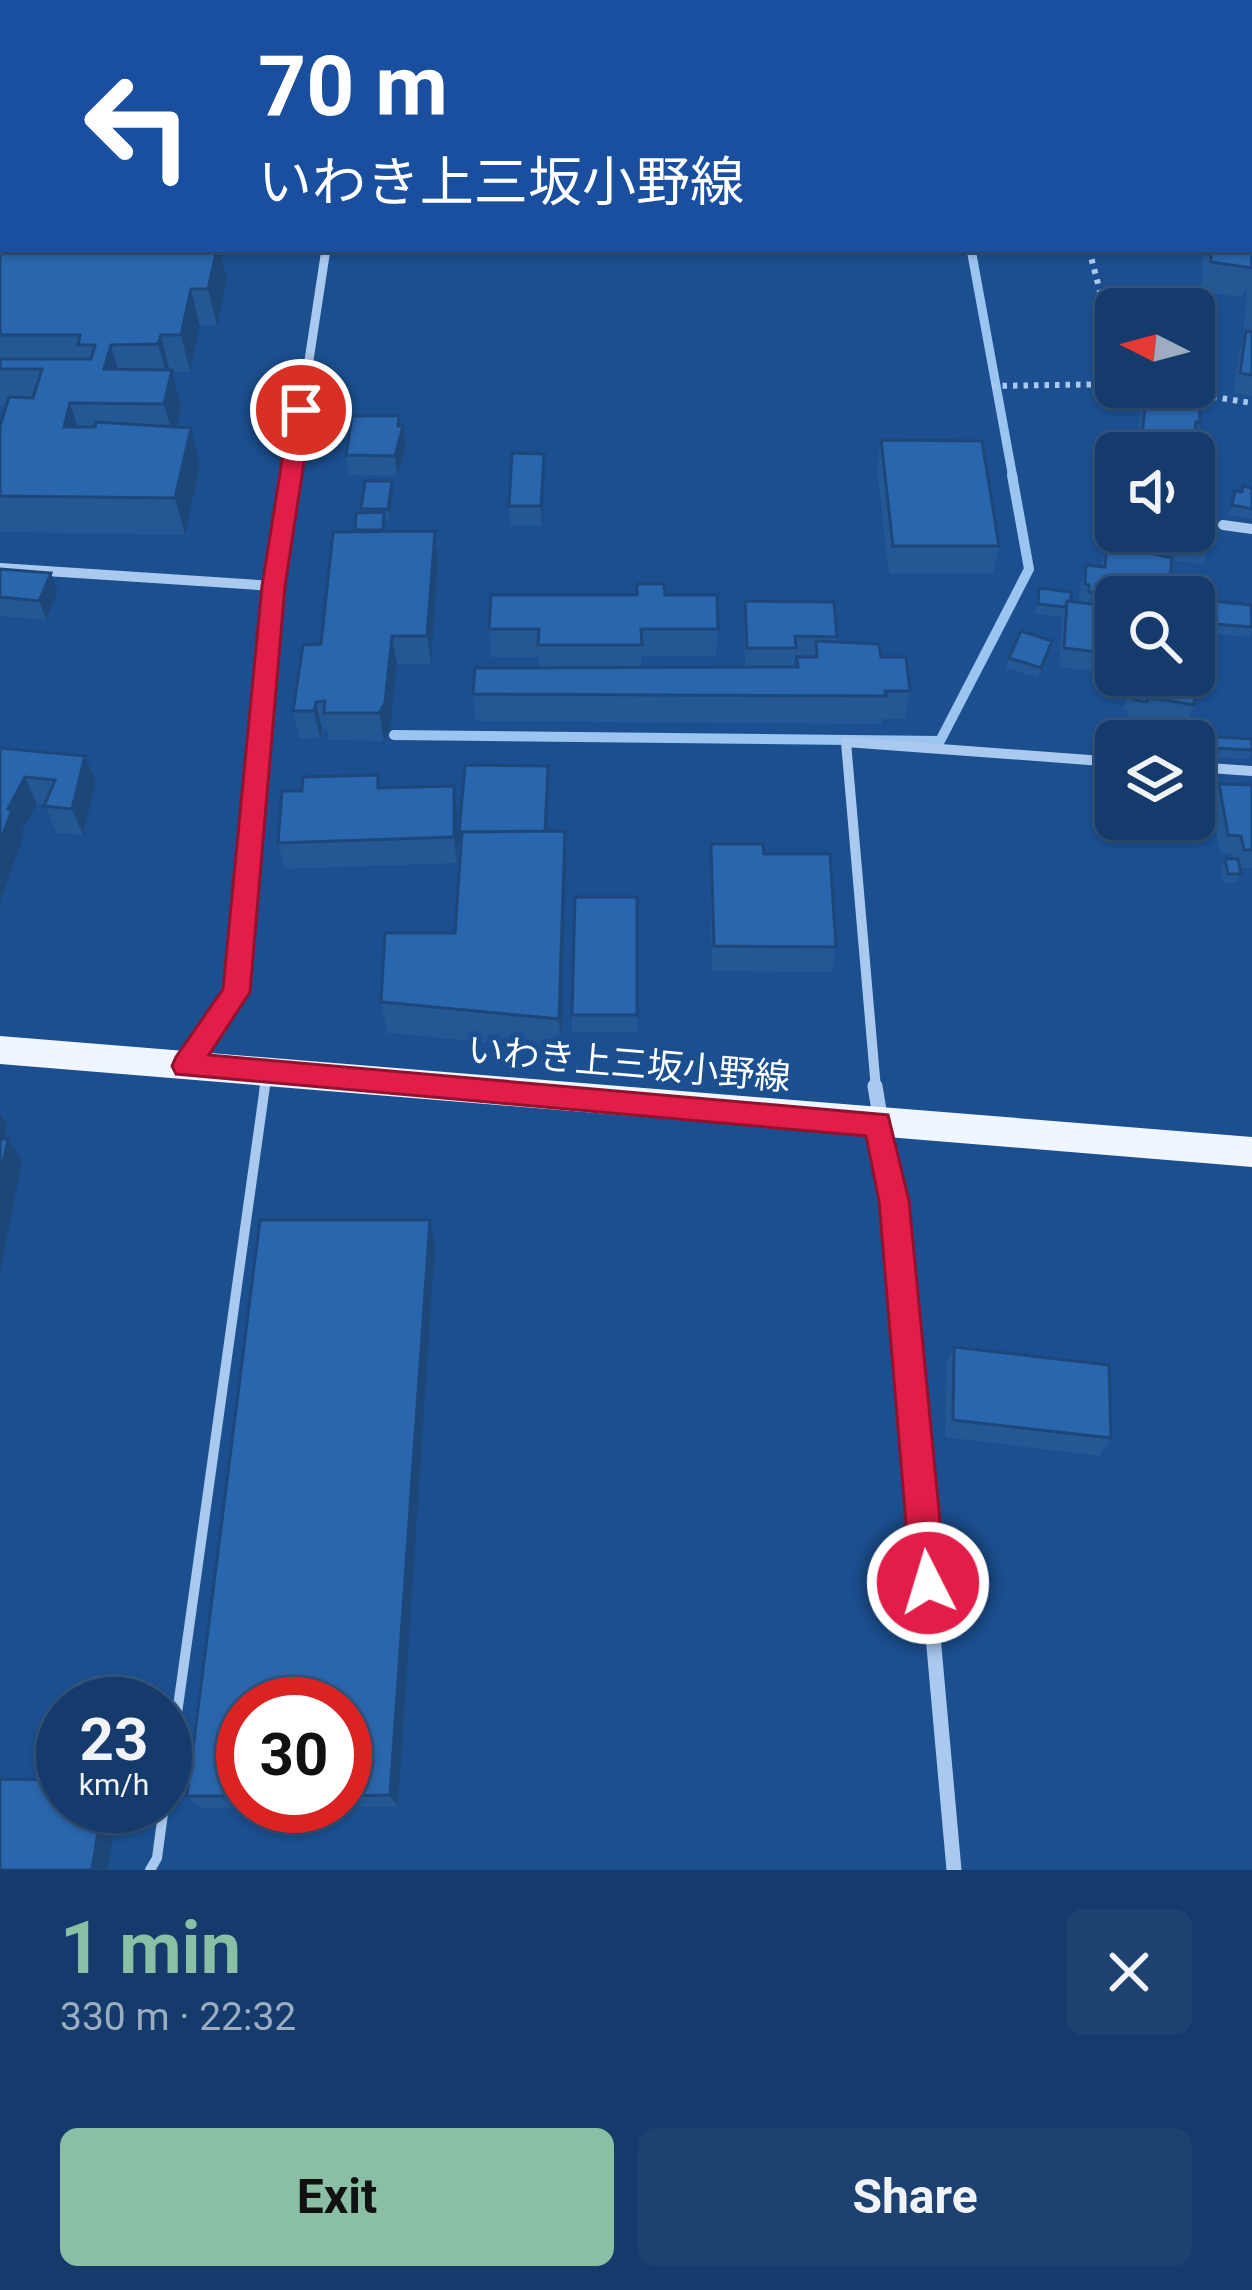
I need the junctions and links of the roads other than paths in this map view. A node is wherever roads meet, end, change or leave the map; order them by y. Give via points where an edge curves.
1 (326, 252) edge
2 (1223, 525) dead end
3 (1252, 529) edge
4 (0, 568) edge
5 (274, 586) junction
6 (1095, 760) edge
7 (1215, 769) edge
8 (1252, 772) edge
9 (0, 1050) edge
10 (186, 1066) junction
11 (267, 1072) junction
12 (878, 1124) junction
13 (1252, 1151) edge
14 (183, 1677) edge
15 (161, 1833) edge
16 (150, 1870) edge
17 (955, 1870) edge

1 - 5 street
2 - 3 street
4 - 5 street
5 - 10 street via 236,992
6 - 12 street via 846,742
7 - 8 street
9 - 10 main road, いわき上三坂小野線
10 - 11 main road, いわき上三坂小野線
11 - 12 main road, いわき上三坂小野線
11 - 14 lane
12 - 13 main road, いわき上三坂小野線
12 - 17 street via 894,1201
15 - 16 lane

